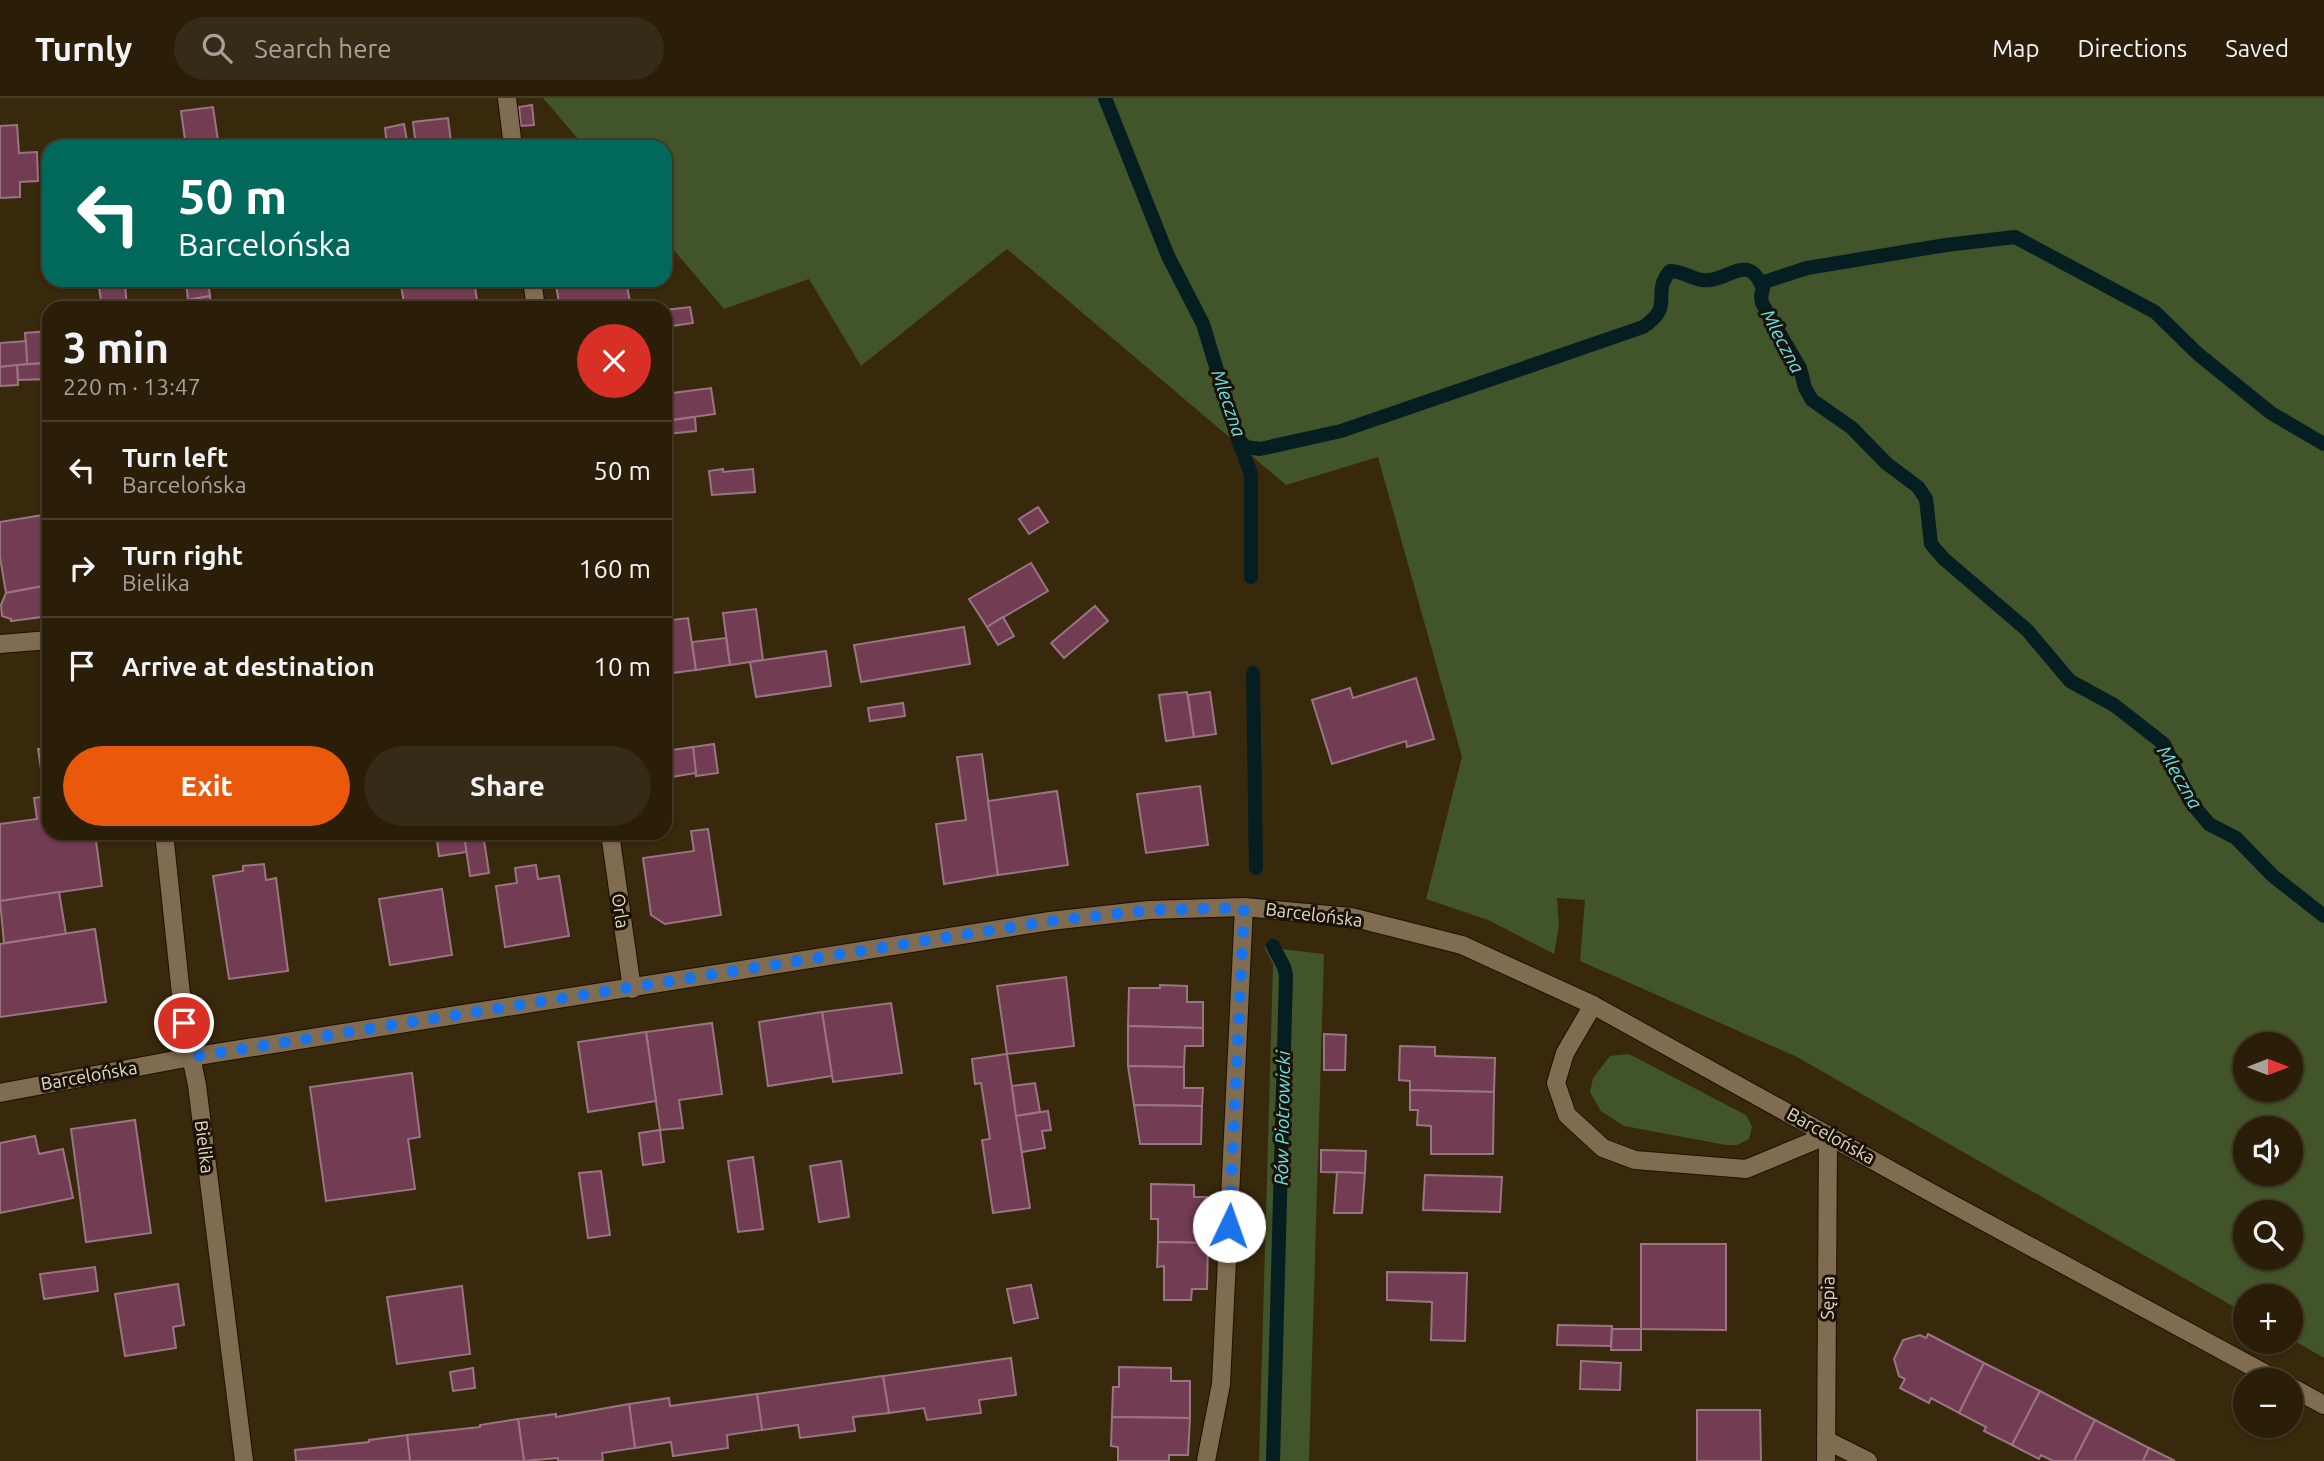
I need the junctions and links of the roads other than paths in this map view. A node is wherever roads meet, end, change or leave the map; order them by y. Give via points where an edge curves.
1 (507, 98) edge
2 (512, 140) edge
3 (42, 641) edge
4 (0, 644) edge
5 (165, 840) edge
6 (611, 840) edge
7 (1244, 908) junction
8 (632, 989) junction
9 (1593, 1005) junction
10 (191, 1057) junction
11 (0, 1093) edge
12 (1828, 1135) junction
13 (2255, 1368) edge
14 (2303, 1394) edge
15 (2324, 1405) edge
16 (1826, 1440) junction
17 (244, 1461) edge
18 (1206, 1461) edge
19 (1826, 1461) edge
20 (1868, 1461) edge

1 - 2 street
3 - 4 street
5 - 10 street, Bielika
6 - 8 street, Orla
7 - 8 street, Barcelońska via 1149,910 1050,921
7 - 9 street, Barcelońska via 1351,917 1462,944
7 - 18 street via 1221,1384
8 - 10 street, Barcelońska
9 - 12 street, Barcelońska
9 - 12 street via 1565,1053 1556,1083 1567,1115 1603,1148 1635,1160 1746,1169
10 - 11 street, Barcelońska
10 - 17 street, Bielika
12 - 13 street, Barcelońska
12 - 16 street, Sępia
14 - 15 street
16 - 19 street, Sępia
16 - 20 street

